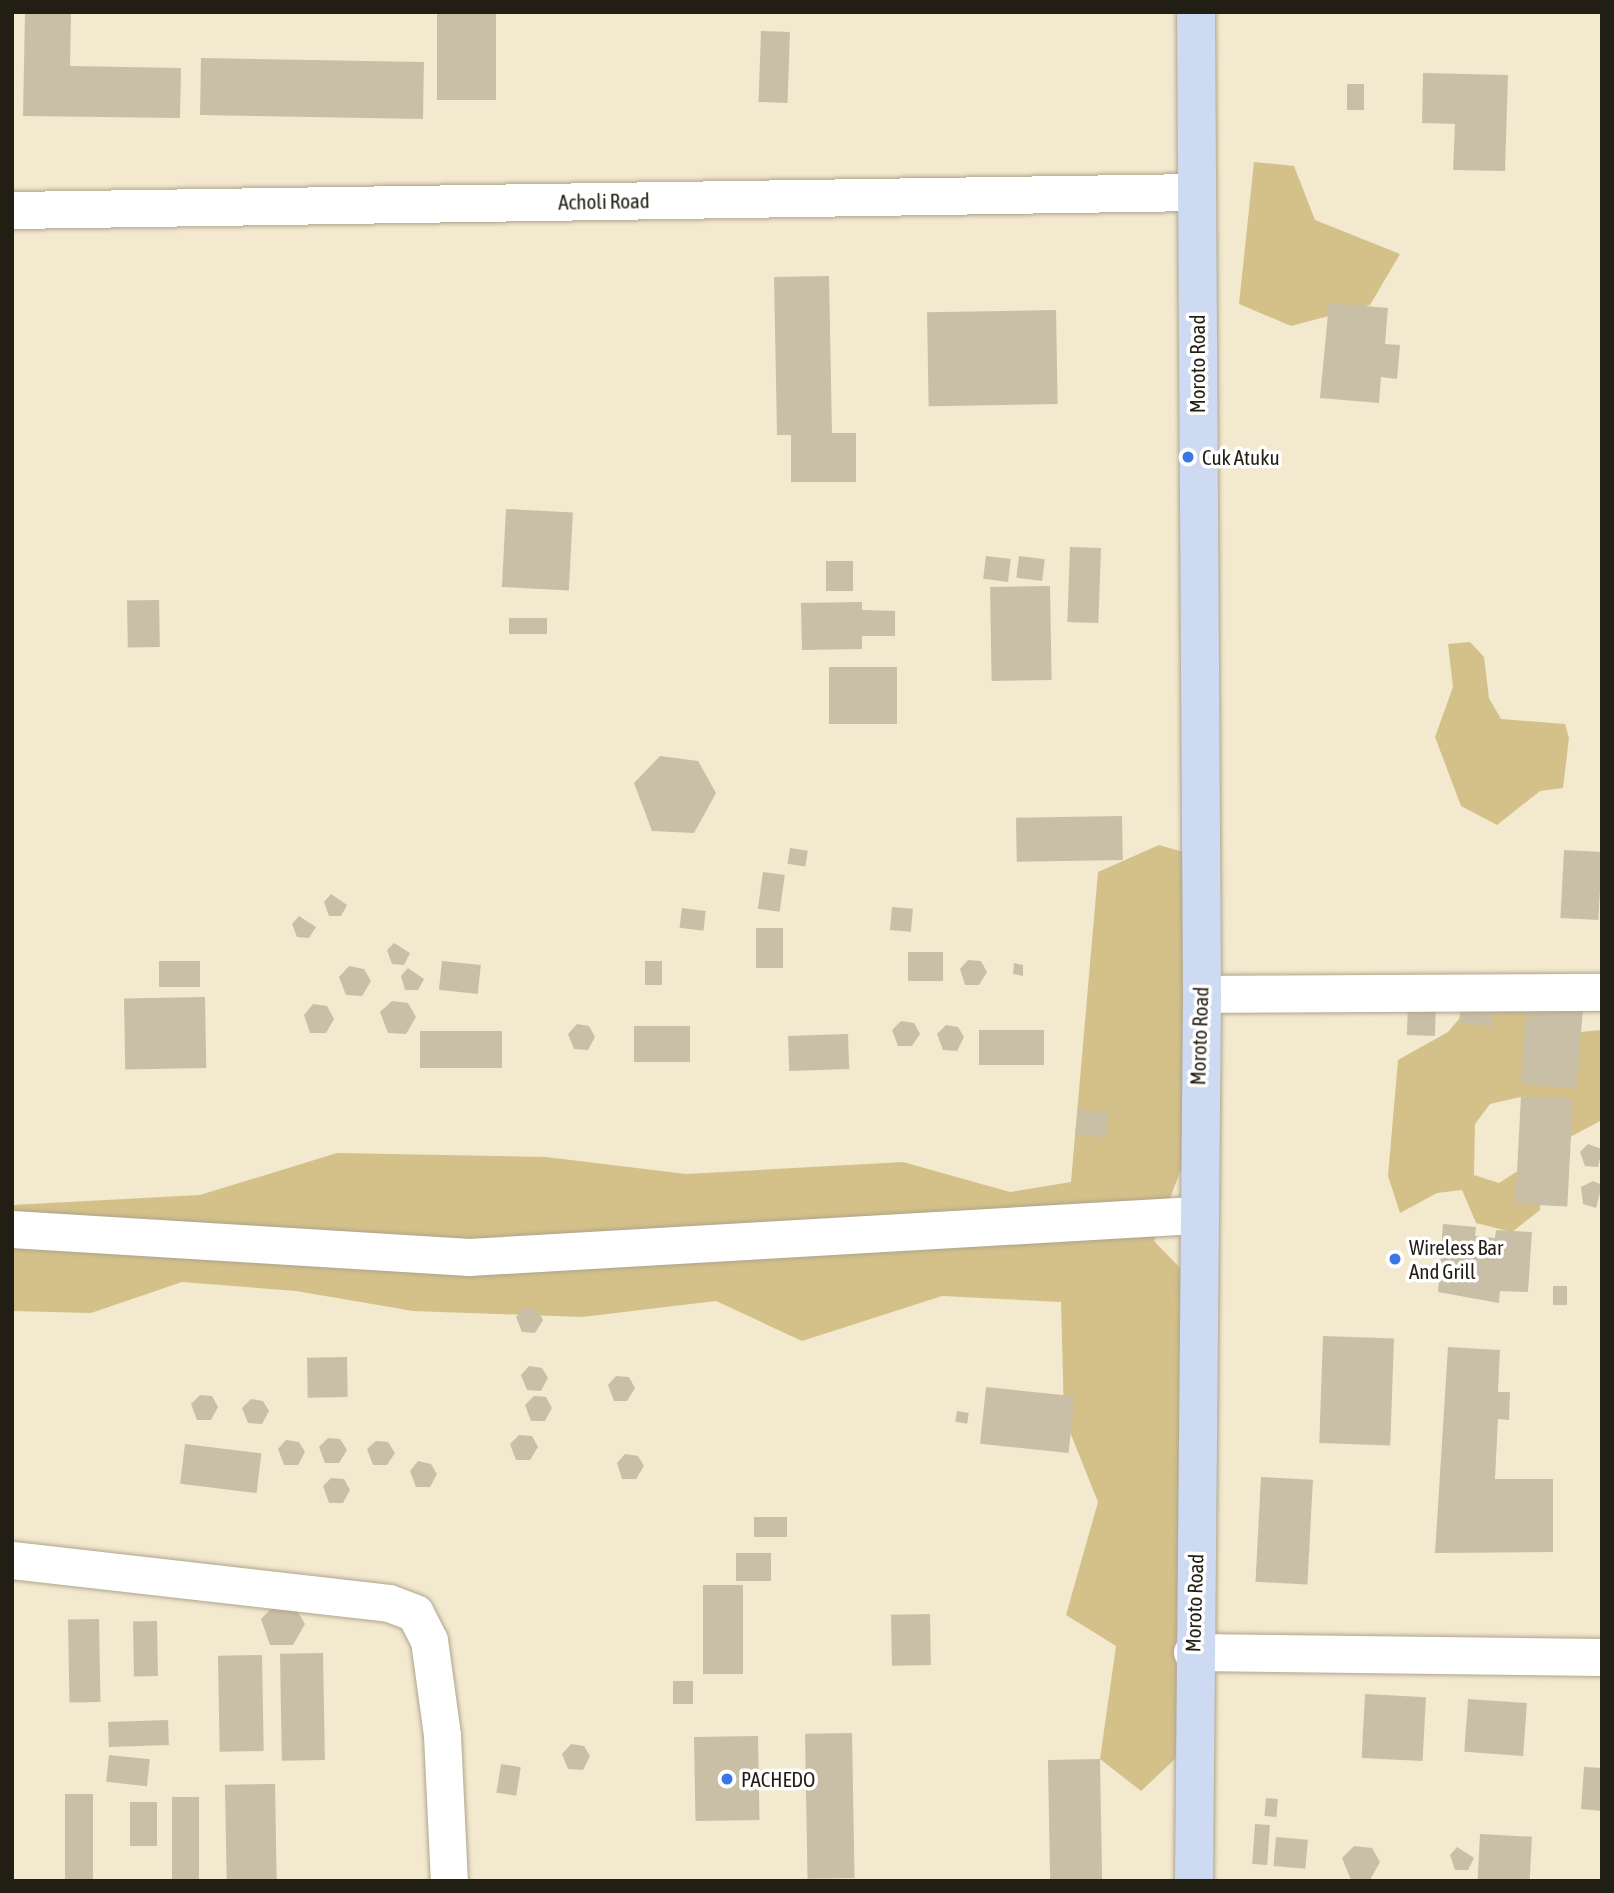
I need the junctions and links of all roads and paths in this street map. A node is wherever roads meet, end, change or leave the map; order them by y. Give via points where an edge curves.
1 (1196, 12) edge
2 (1196, 192) junction
3 (12, 210) edge
4 (1602, 992) edge
5 (1202, 994) junction
6 (1195, 1215) junction
7 (12, 1229) edge
8 (12, 1560) edge
9 (1192, 1653) junction
10 (1602, 1657) edge
11 (449, 1881) edge
12 (1194, 1881) edge

1 - 2 main road, Moroto Road
2 - 3 street, Acholi Road
2 - 5 main road, Moroto Road
4 - 5 street
5 - 6 main road, Moroto Road
6 - 7 street via 469,1257
6 - 9 main road, Moroto Road via 1199,1464
8 - 11 street via 389,1603 415,1613 429,1640 442,1735
9 - 10 street
9 - 12 main road, Moroto Road

